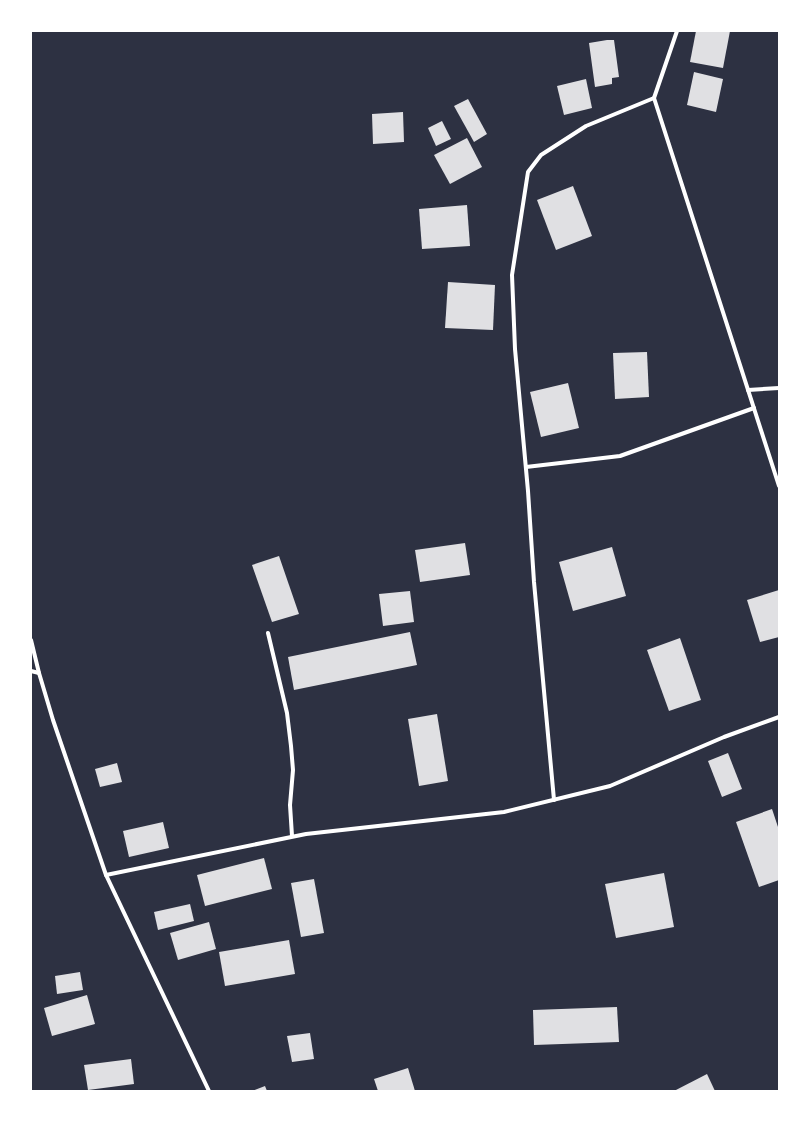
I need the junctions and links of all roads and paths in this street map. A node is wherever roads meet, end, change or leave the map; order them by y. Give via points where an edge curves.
1 (677, 31) edge
2 (654, 98) junction
3 (779, 388) edge
4 (748, 390) junction
5 (754, 408) junction
6 (526, 467) junction
7 (779, 486) edge
8 (268, 633) dead end
9 (31, 640) edge
10 (31, 671) edge
11 (39, 673) junction
12 (779, 718) edge
13 (554, 800) junction
14 (292, 836) junction
15 (106, 874) junction
16 (209, 1091) edge

1 - 2 street
2 - 4 street
2 - 6 street via 586,126 541,155 528,172 512,275 515,349
3 - 4 street
4 - 5 street
5 - 6 street via 620,456
5 - 7 street
6 - 13 street
8 - 14 street via 287,713 291,746
9 - 11 street
10 - 11 street
11 - 15 street
12 - 13 street via 724,737 610,786
13 - 14 street via 504,812
14 - 15 street
15 - 16 street

